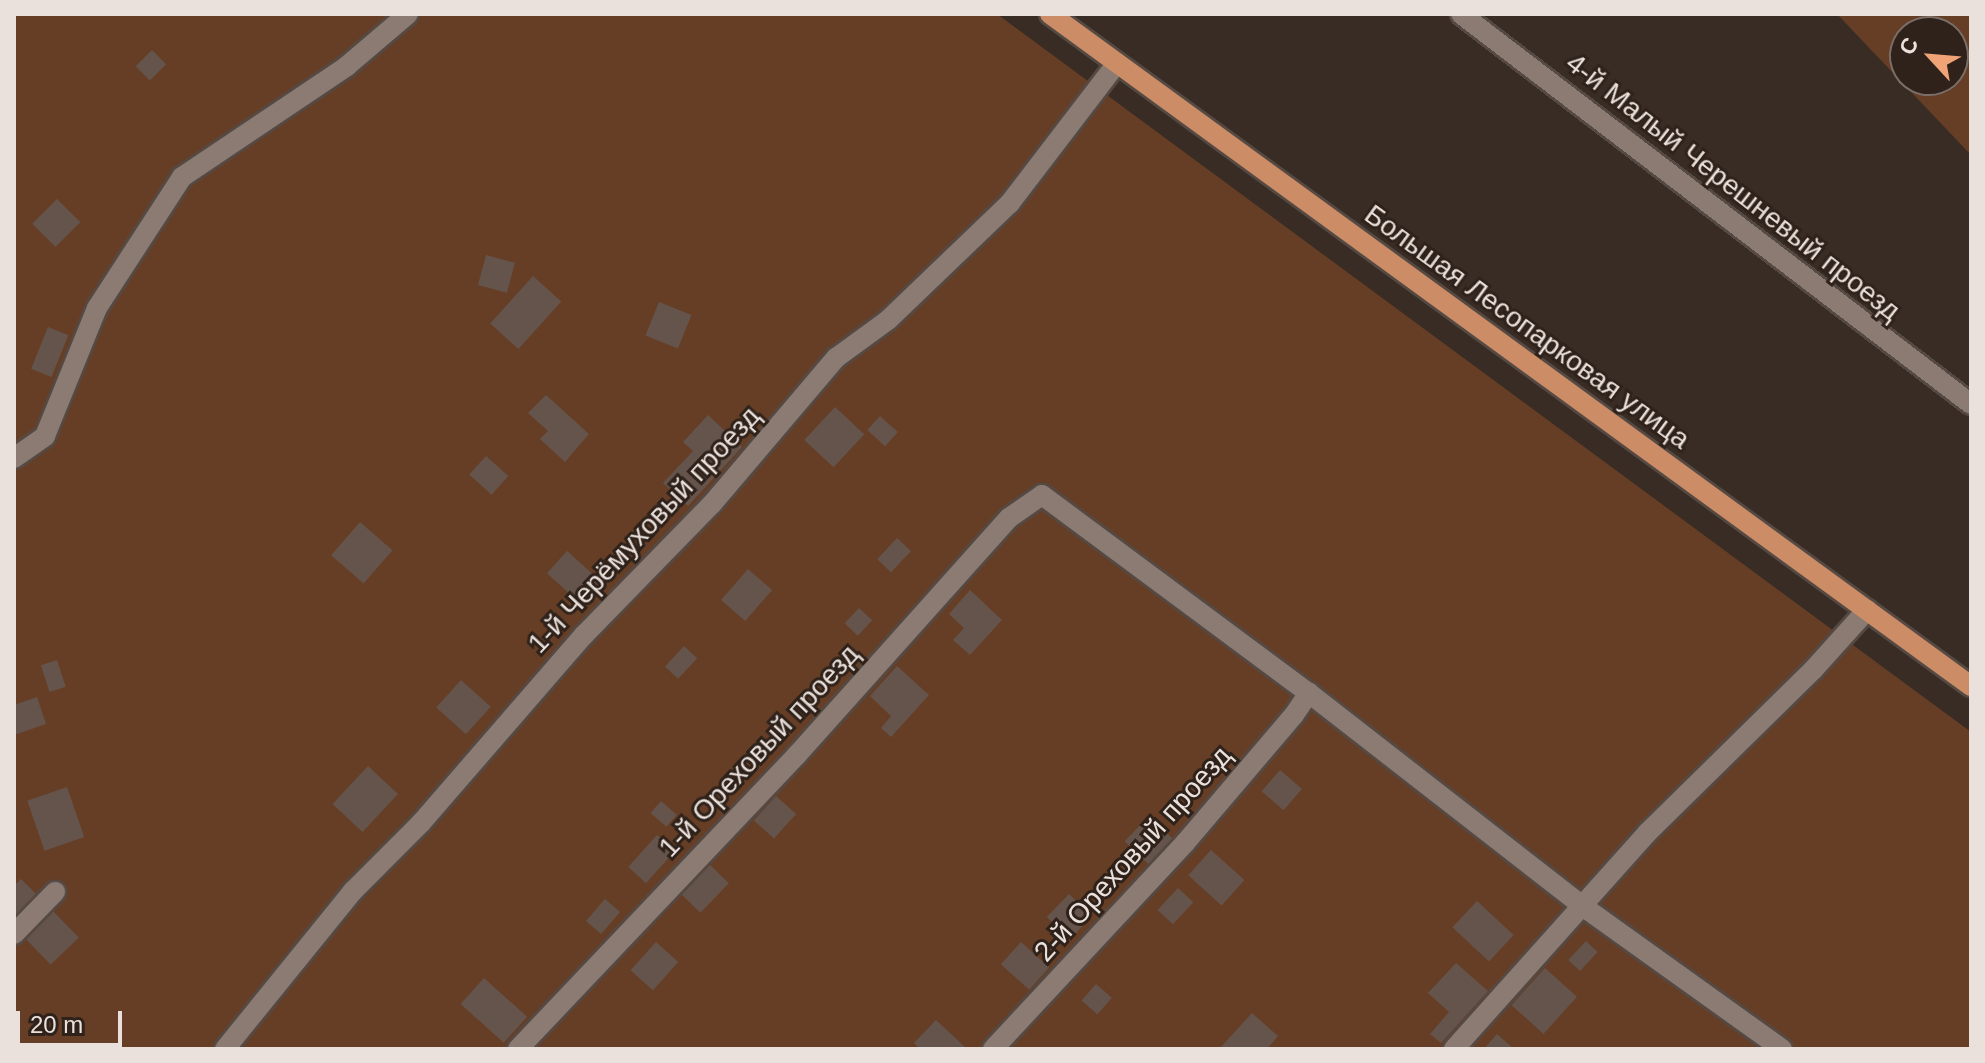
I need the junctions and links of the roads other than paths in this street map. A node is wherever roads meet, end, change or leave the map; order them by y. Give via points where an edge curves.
1 (408, 14) edge
2 (1050, 14) edge
3 (1461, 14) edge
4 (1117, 63) junction
5 (1971, 404) edge
6 (14, 458) edge
7 (1867, 610) junction
8 (1971, 686) edge
9 (1309, 693) junction
10 (55, 892) dead end
11 (1581, 905) junction
12 (14, 934) edge
13 (225, 1049) edge
14 (518, 1049) edge
15 (993, 1049) edge
16 (1454, 1049) edge
17 (1782, 1049) edge

1 - 6 street via 347,66 182,177 97,308 45,436
2 - 4 main road, Большая Лесопарковая улица
3 - 5 street, 4-й Малый Черешневый проезд
4 - 7 main road, Большая Лесопарковая улица
4 - 13 street, 1-й Черёмуховый проезд via 1010,203 888,320 836,358 712,504 584,635 421,823 353,891
7 - 8 main road, Большая Лесопарковая улица
7 - 11 street
9 - 11 street
9 - 14 street, 1-й Ореховый проезд via 1042,495 1009,518 797,755
9 - 15 street, 2-й Ореховый проезд via 1185,843
10 - 12 street
11 - 16 street
11 - 17 street

